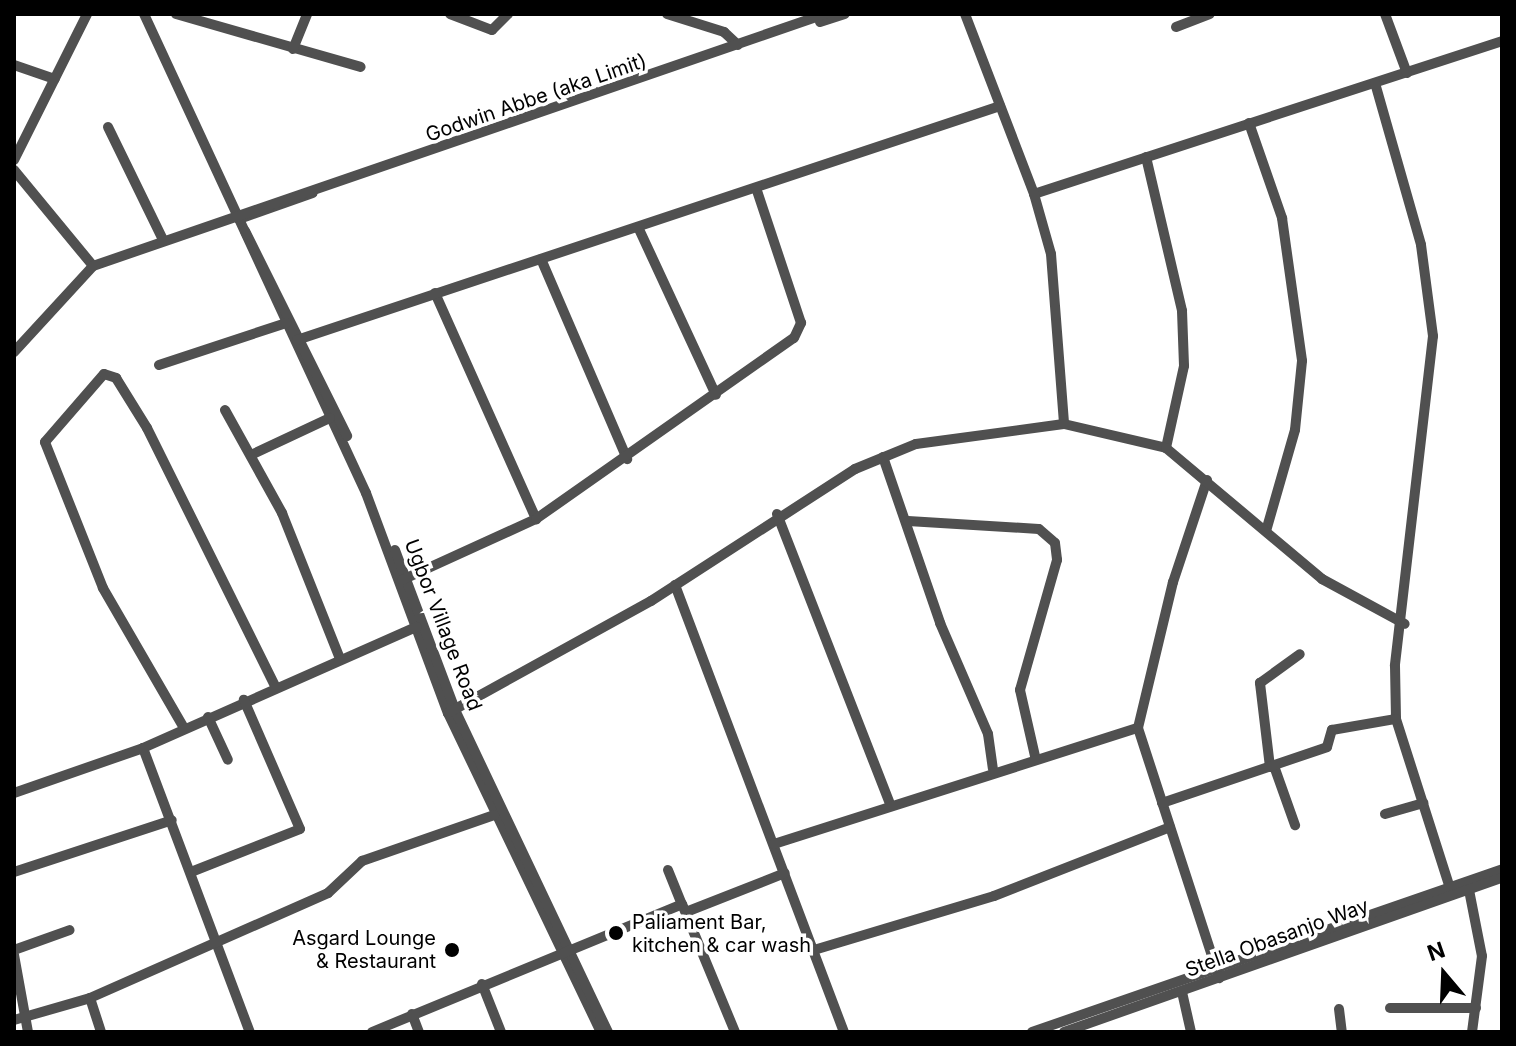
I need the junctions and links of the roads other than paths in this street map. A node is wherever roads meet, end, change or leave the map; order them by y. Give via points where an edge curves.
1 (87, 14) edge
2 (144, 14) edge
3 (176, 14) edge
4 (307, 14) edge
5 (450, 14) edge
6 (508, 14) edge
7 (667, 14) edge
8 (825, 14) edge
9 (845, 14) edge
10 (965, 14) edge
11 (1210, 14) edge
12 (1385, 14) edge
13 (1176, 27) dead end
14 (1502, 41) edge
15 (738, 45) junction
16 (293, 49) junction
17 (14, 65) edge
18 (361, 67) dead end
19 (1407, 73) junction
20 (55, 79) junction
21 (1375, 83) junction
22 (1000, 106) junction
23 (1249, 123) junction
24 (108, 127) dead end
25 (18, 146) edge
26 (1146, 157) junction
27 (14, 160) edge
28 (14, 170) edge
29 (756, 188) junction
30 (1034, 194) junction
31 (237, 215) junction
32 (638, 227) junction
33 (245, 231) junction
34 (163, 240) junction
35 (541, 259) junction
36 (93, 266) junction
37 (435, 293) junction
38 (286, 323) junction
39 (298, 339) junction
40 (14, 352) edge
41 (159, 365) dead end
42 (716, 395) junction
43 (225, 410) dead end
44 (330, 418) junction
45 (1064, 424) junction
46 (1166, 448) junction
47 (251, 455) junction
48 (883, 457) junction
49 (627, 459) junction
50 (1207, 480) junction
51 (777, 514) junction
52 (536, 519) junction
53 (908, 521) junction
54 (1266, 531) junction
55 (403, 579) junction
56 (675, 585) junction
57 (1405, 624) junction
58 (416, 627) junction
59 (1300, 654) dead end
60 (340, 659) junction
61 (275, 686) junction
62 (244, 700) junction
63 (452, 712) junction
64 (208, 717) junction
65 (1396, 719) junction
66 (184, 728) junction
67 (1138, 728) junction
68 (143, 748) junction
69 (1035, 756) junction
70 (228, 760) dead end
71 (1272, 766) junction
72 (993, 769) junction
73 (14, 793) edge
74 (1162, 803) junction
75 (1423, 803) junction
76 (890, 804) junction
77 (1385, 814) dead end
78 (494, 815) junction
79 (172, 820) junction
80 (1295, 825) dead end
81 (1170, 827) junction
82 (774, 844) junction
83 (1502, 869) edge
84 (668, 870) dead end
85 (14, 872) edge
86 (191, 872) junction
87 (785, 873) junction
88 (1502, 878) edge
89 (1451, 890) junction
90 (1469, 890) junction
91 (684, 908) junction
92 (70, 930) dead end
93 (216, 943) junction
94 (566, 950) junction
95 (814, 950) junction
96 (14, 952) edge
97 (1217, 973) junction
98 (482, 984) junction
99 (1182, 992) junction
100 (90, 998) junction
101 (1390, 1008) dead end
102 (1476, 1008) junction
103 (1339, 1009) dead end
104 (412, 1014) junction
105 (19, 1020) edge
106 (1077, 1030) edge
107 (28, 1032) edge
108 (101, 1032) edge
109 (250, 1032) edge
110 (372, 1032) edge
111 (419, 1032) edge
112 (501, 1032) edge
113 (601, 1032) edge
114 (608, 1032) edge
115 (735, 1032) edge
116 (844, 1032) edge
117 (1032, 1032) edge
118 (1064, 1032) edge
119 (1191, 1032) edge
120 (1342, 1032) edge
121 (1472, 1032) edge

1 - 20 street
2 - 31 street, Ugbor Village Road
3 - 16 street
4 - 16 street
5 - 6 street via 492,30
7 - 15 street via 724,32
8 - 15 street, Godwin Abbe (aka Limit)
9 - 15 street, Godwin Abbe (aka Limit)
10 - 22 street
11 - 13 street
12 - 19 street
14 - 19 street
15 - 31 street, Godwin Abbe (aka Limit)
16 - 18 street
17 - 20 street
19 - 21 street
20 - 25 street
21 - 23 street
21 - 57 street via 1421,245 1433,336
22 - 29 street
22 - 30 street
23 - 26 street
23 - 54 street via 1282,218 1302,361 1295,430
24 - 34 street
25 - 27 street
26 - 30 street
26 - 46 street via 1182,311 1184,366
28 - 36 street
29 - 32 street
29 - 42 street via 800,329
30 - 45 street via 1051,254
31 - 33 street, Ugbor Village Road
31 - 34 street, Godwin Abbe (aka Limit)
32 - 35 street
32 - 42 street
33 - 38 street, Ugbor Village Road
33 - 39 street, Ugbor Village Road
34 - 36 street, Godwin Abbe (aka Limit)
35 - 37 street
35 - 49 street
36 - 40 street
37 - 39 street
37 - 52 street
38 - 39 street, Ugbor Village Road
38 - 41 street
39 - 44 street, Ugbor Village Road
39 - 55 street, Ugbor Village Road
42 - 49 street
43 - 47 street
44 - 47 street
44 - 55 street, Ugbor Village Road
45 - 46 street
45 - 48 street via 968,433
46 - 50 street
47 - 60 street
48 - 51 street
48 - 53 street
49 - 52 street
50 - 54 street
50 - 67 street via 1173,582
51 - 56 street
51 - 76 street
52 - 55 street
53 - 69 street via 1039,529 1055,543 1057,560 1020,690
53 - 72 street via 940,623 992,745
54 - 57 street via 1322,579
55 - 58 street, Ugbor Village Road
55 - 63 street, Ugbor Village Road
56 - 63 street
56 - 82 street
57 - 65 street via 1395,666
58 - 60 street
58 - 63 street, Ugbor Village Road
59 - 71 street via 1260,683
60 - 61 street
61 - 62 street
61 - 66 street via 147,428 116,378 104,374 45,442 103,588
62 - 64 street
62 - 86 street via 300,829
63 - 78 street, Ugbor Village Road
63 - 94 street, Ugbor Village Road
64 - 66 street
64 - 70 street
65 - 71 street via 1332,730 1327,747
65 - 75 street
66 - 68 street
67 - 69 street
67 - 74 street
68 - 73 street
68 - 79 street
69 - 72 street
71 - 74 street
71 - 80 street
72 - 76 street
74 - 81 street
75 - 77 street
75 - 89 street
76 - 82 street
78 - 93 street via 362,861 328,893
78 - 94 street, Ugbor Village Road
79 - 85 street
79 - 86 street
81 - 95 street via 994,896
81 - 97 street
82 - 87 street
83 - 89 street
84 - 91 street
86 - 93 street
87 - 91 street
87 - 95 street
88 - 90 street, Stella Obasanjo Way
89 - 90 street, Stella Obasanjo Way
89 - 97 street, Stella Obasanjo Way
90 - 102 street via 1482,956
91 - 94 street
91 - 115 street
92 - 96 street
93 - 100 street
93 - 109 street
94 - 98 street
94 - 113 street, Ugbor Village Road
94 - 114 street, Ugbor Village Road
95 - 116 street
96 - 105 street
97 - 99 street, Stella Obasanjo Way
97 - 117 street
98 - 104 street
98 - 112 street
99 - 106 street, Stella Obasanjo Way
99 - 119 street
100 - 105 street
100 - 108 street
101 - 102 street
102 - 121 street
103 - 120 street
104 - 110 street
104 - 111 street
105 - 107 street
106 - 118 street, Stella Obasanjo Way

